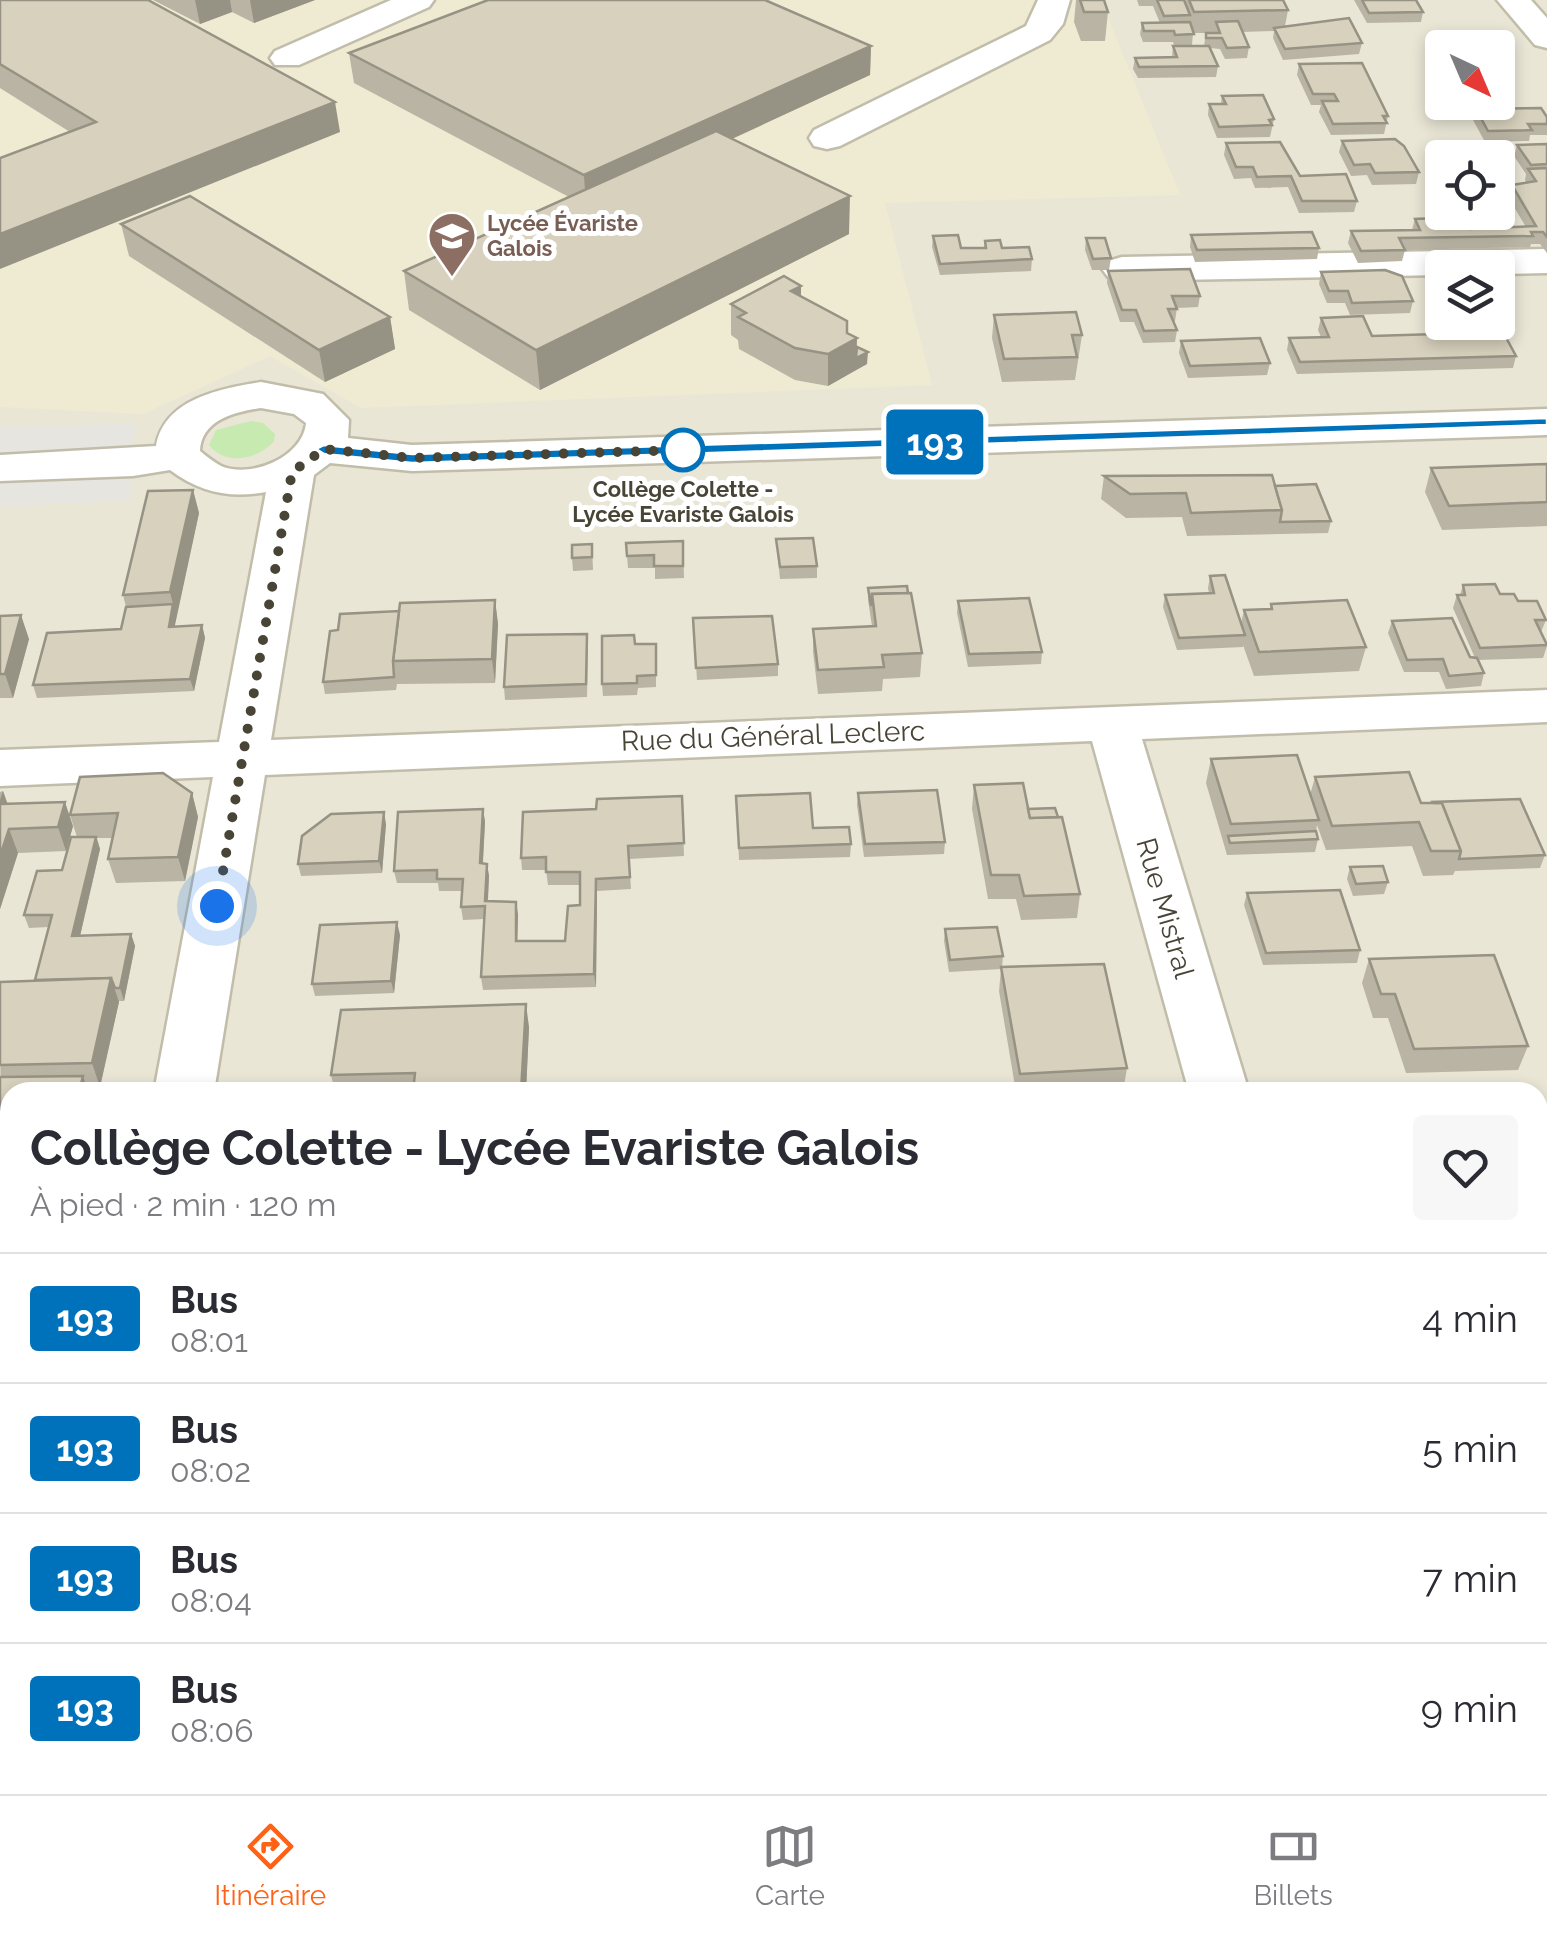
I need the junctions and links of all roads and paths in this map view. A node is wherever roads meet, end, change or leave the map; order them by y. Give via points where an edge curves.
1 (418, 0) edge
2 (1054, 0) edge
3 (1526, 3) edge
4 (1547, 38) edge
5 (287, 58) dead end
6 (827, 138) dead end
7 (1547, 261) edge
8 (1122, 269) edge
9 (1547, 422) edge
10 (178, 456) junction
11 (308, 461) junction
12 (0, 468) edge
13 (1547, 706) edge
14 (1112, 723) junction
15 (242, 757) junction
16 (0, 768) edge
17 (186, 1082) edge
18 (1215, 1082) edge

1 - 5 street
2 - 6 street via 1038,33
3 - 4 street
7 - 8 street
9 - 11 street
10 - 11 street via 202,476 222,481 258,480
10 - 11 street via 176,442 195,416 261,395 294,399 321,410 330,422 330,436
10 - 12 street
11 - 15 street
13 - 14 street, Rue du Général Leclerc
14 - 15 street, Rue du Général Leclerc
14 - 18 street, Rue Mistral
15 - 16 street, Rue du Général Leclerc
15 - 17 street

